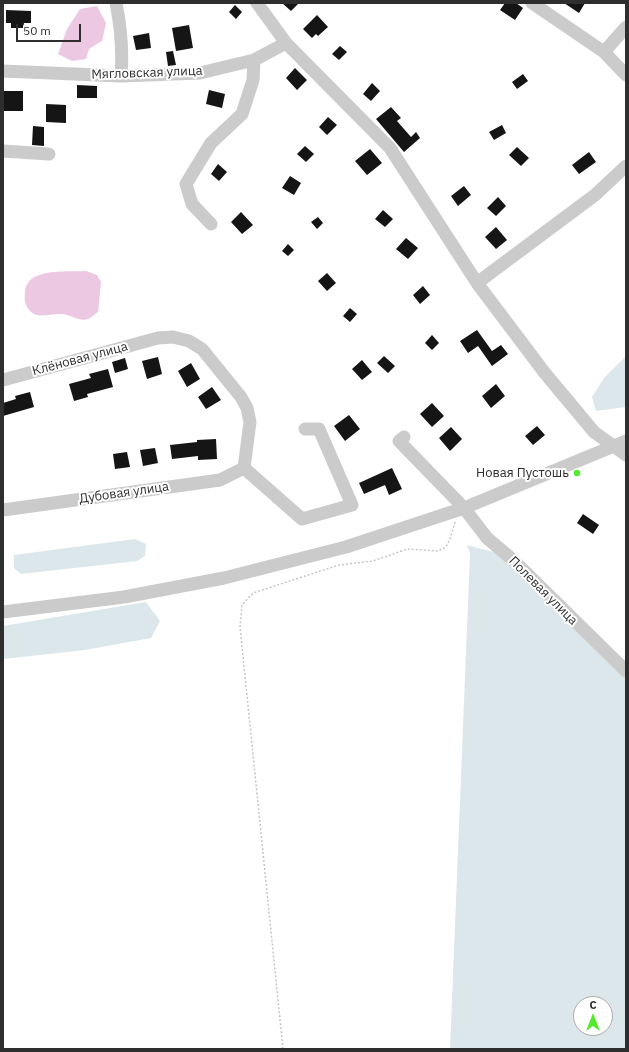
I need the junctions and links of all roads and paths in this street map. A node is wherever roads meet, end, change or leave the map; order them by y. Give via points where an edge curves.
1 (116, 3) edge
2 (257, 3) edge
3 (533, 3) edge
4 (626, 27) edge
5 (286, 43) junction
6 (604, 52) junction
7 (254, 60) junction
8 (3, 72) edge
9 (626, 75) edge
10 (121, 76) junction
11 (3, 151) edge
12 (49, 154) dead end
13 (626, 166) edge
14 (211, 224) dead end
15 (477, 283) junction
16 (3, 380) edge
17 (305, 428) dead end
18 (404, 437) dead end
19 (626, 441) edge
20 (612, 447) junction
21 (626, 455) edge
22 (244, 468) junction
23 (461, 509) junction
24 (3, 510) edge
25 (3, 612) edge
26 (626, 671) edge
27 (283, 1049) edge

1 - 10 street via 122,45
2 - 5 street
3 - 6 street
4 - 6 street
5 - 7 street, Мягловская улица
5 - 15 street via 390,148
6 - 9 street
7 - 10 street, Мягловская улица via 200,73
7 - 14 street via 253,80 248,102 242,114 210,143 186,184 192,204
8 - 10 street, Мягловская улица
11 - 12 street
13 - 15 street via 595,195
15 - 20 street via 544,372 589,426
16 - 22 street, Клёновая улица via 158,338 173,337 189,341 202,349 247,408 250,422
17 - 22 street via 319,429 352,505 302,519
18 - 23 street, Полевая улица via 399,441
19 - 20 street
20 - 21 street
20 - 23 street
22 - 24 street, Дубовая улица via 220,480
23 - 25 street via 346,547 224,578 124,596
23 - 26 street, Полевая улица via 487,538 513,560
23 - 27 path via 450,540 446,547 438,551 407,549 373,560 339,565 253,593 242,605 240,627

